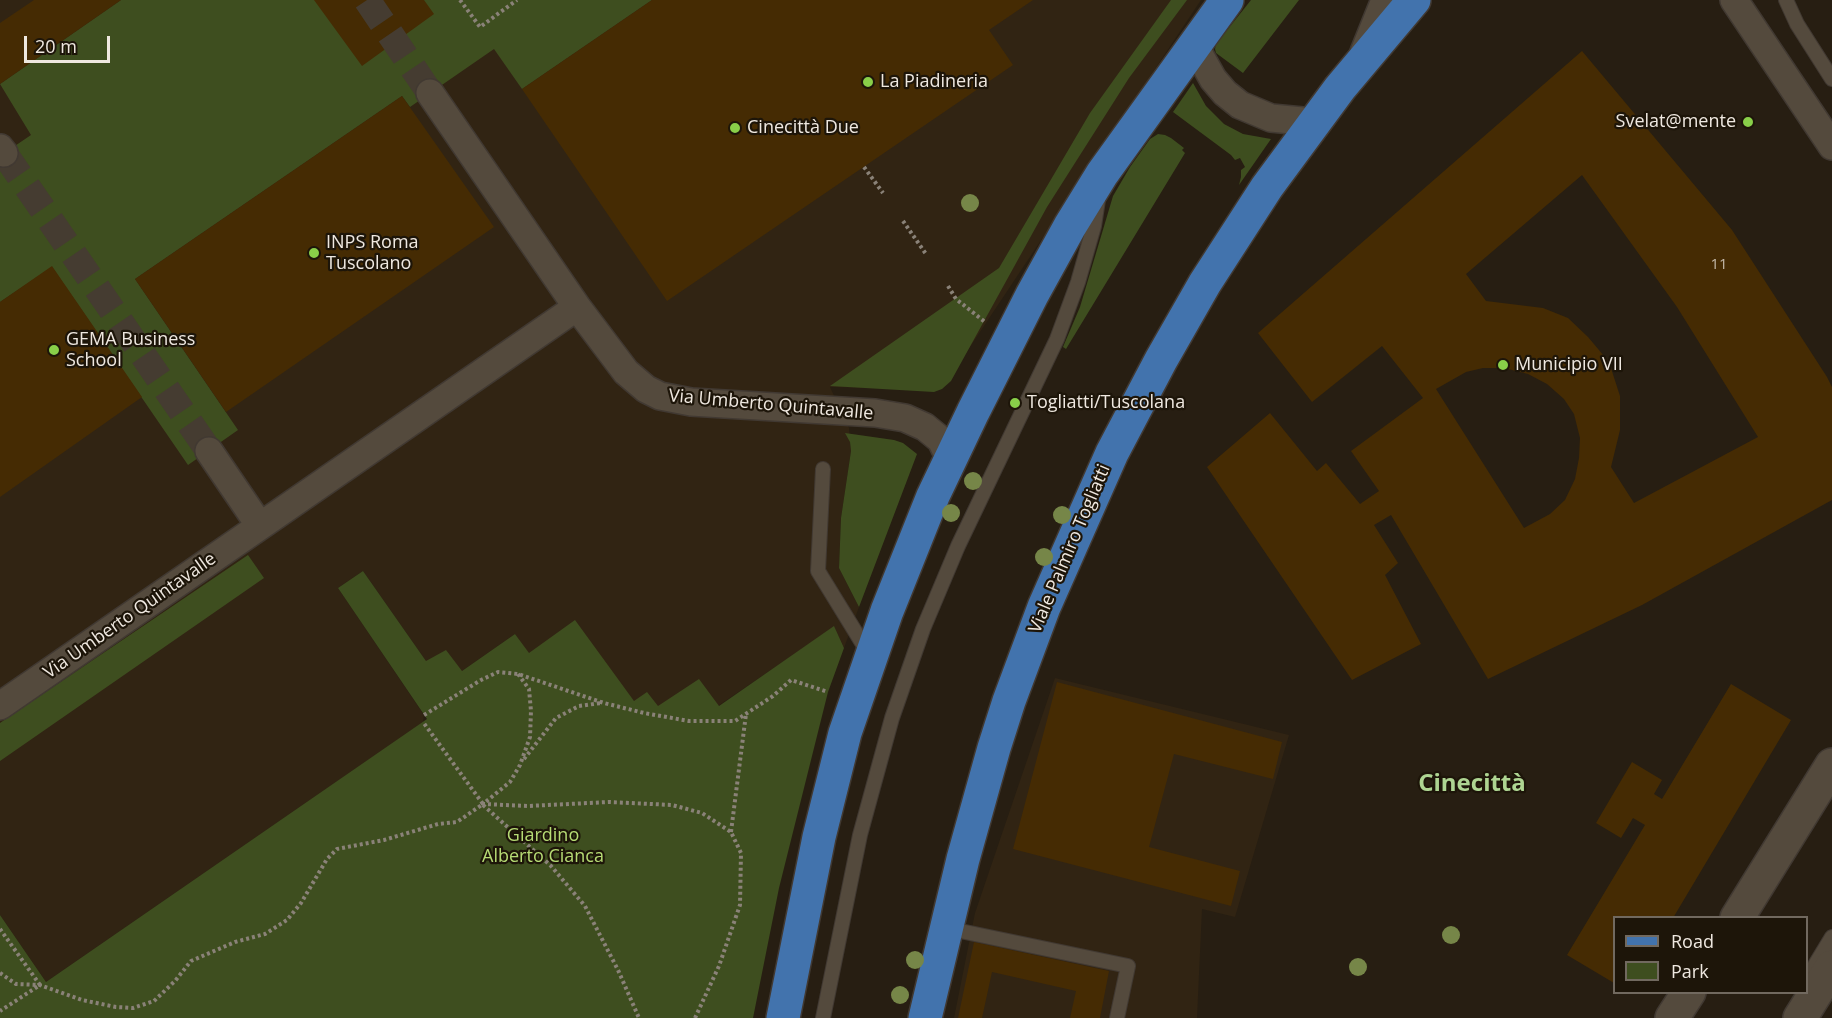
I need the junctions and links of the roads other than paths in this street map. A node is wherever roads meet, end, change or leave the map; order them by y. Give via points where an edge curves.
1 (1227, 0) edge
2 (1385, 0) edge
3 (1414, 0) edge
4 (1734, 0) edge
5 (1786, 0) edge
6 (1194, 45) junction
7 (1358, 67) junction
8 (1832, 79) edge
9 (430, 93) tunnel mouth
10 (1314, 122) junction
11 (1832, 146) edge
12 (1102, 174) junction
13 (577, 307) junction
14 (209, 451) tunnel mouth
15 (950, 459) junction
16 (823, 469) dead end
17 (260, 526) junction
18 (871, 656) junction
19 (0, 706) edge
20 (1832, 765) edge
21 (1738, 916) edge
22 (946, 928) junction
23 (1832, 938) edge
24 (1832, 967) edge
25 (1808, 977) edge
26 (1688, 994) edge
27 (783, 1018) edge
28 (824, 1018) edge
29 (924, 1018) edge
30 (1117, 1018) edge
31 (1672, 1018) edge
32 (1800, 1018) edge

1 - 6 main road
2 - 7 street, Viale Palmiro Togliatti
3 - 7 main road, Viale Palmiro Togliatti
4 - 11 street
5 - 8 lane
6 - 10 street via 1214,79 1240,105 1271,118
6 - 12 main road
7 - 10 main road, Viale Palmiro Togliatti
9 - 13 street, Via Umberto Quintavalle
10 - 22 main road, Viale Palmiro Togliatti via 1205,283 1096,487 1009,701
12 - 15 main road via 1042,278
12 - 28 lane via 1094,226 1057,339 958,546 892,718 860,835
13 - 15 street, Via Umberto Quintavalle via 626,372 660,396 692,402 889,415 914,422 936,435
13 - 17 street, Via Umberto Quintavalle
14 - 17 street
15 - 18 main road
16 - 18 lane via 819,571
17 - 19 street, Via Umberto Quintavalle
18 - 27 main road via 827,800
20 - 21 street
22 - 29 main road, Viale Palmiro Togliatti
22 - 30 lane via 1128,966
23 - 25 lane
24 - 32 street
26 - 31 street

